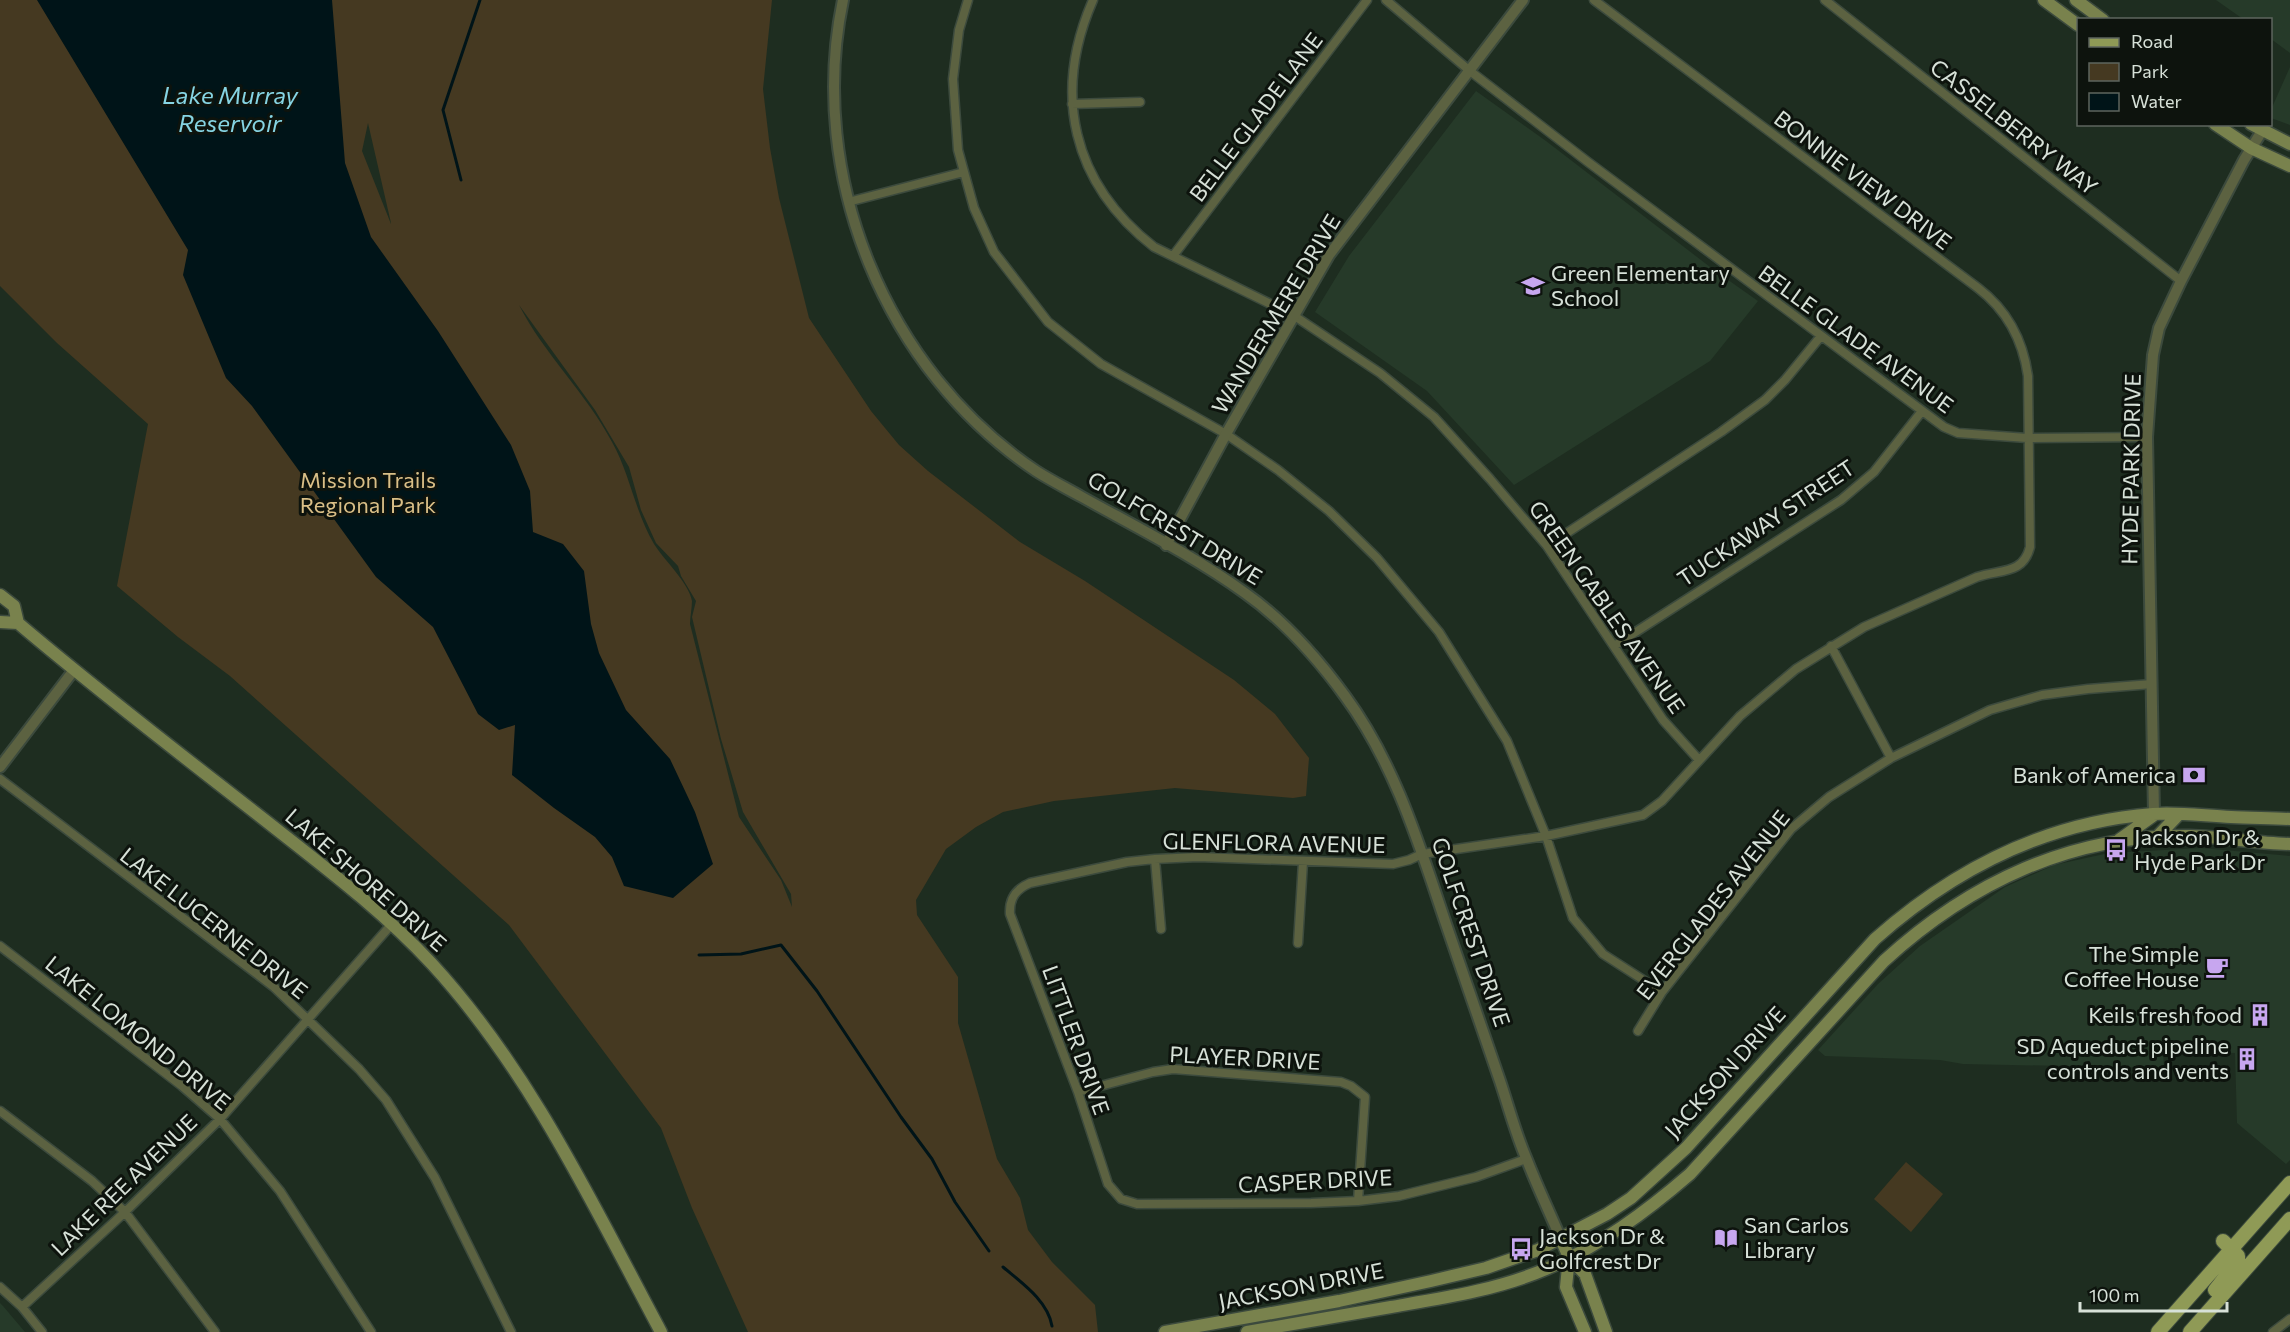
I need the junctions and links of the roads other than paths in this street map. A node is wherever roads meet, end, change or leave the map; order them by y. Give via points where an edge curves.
1 (843, 0) edge
2 (968, 0) edge
3 (1092, 0) edge
4 (1367, 0) edge
5 (1386, 0) edge
6 (1523, 0) edge
7 (1594, 0) edge
8 (1825, 0) edge
9 (2044, 0) edge
10 (2076, 0) edge
11 (2100, 18) edge
12 (2077, 24) edge
13 (1470, 71) junction
14 (1140, 102) dead end
15 (1072, 104) junction
16 (2218, 126) edge
17 (2257, 128) edge
18 (2290, 144) edge
19 (2251, 148) junction
20 (2290, 166) edge
21 (964, 172) junction
22 (849, 202) junction
23 (1173, 256) junction
24 (2181, 281) junction
25 (1293, 315) junction
26 (1821, 336) junction
27 (1922, 411) junction
28 (1226, 434) junction
29 (2147, 437) junction
30 (2027, 438) junction
31 (1166, 545) junction
32 (1547, 546) junction
33 (0, 595) edge
34 (0, 622) edge
35 (18, 623) junction
36 (1614, 646) junction
37 (1831, 646) junction
38 (74, 670) junction
39 (2152, 684) junction
40 (1891, 758) junction
41 (1700, 760) junction
42 (0, 767) edge
43 (0, 779) edge
44 (2154, 814) junction
45 (2179, 814) junction
46 (2290, 819) edge
47 (1546, 836) junction
48 (2157, 837) junction
49 (2115, 842) junction
50 (2290, 844) edge
51 (1422, 854) junction
52 (1155, 859) junction
53 (1303, 862) junction
54 (1030, 883) joint
55 (391, 925) junction
56 (1161, 929) dead end
57 (1298, 943) dead end
58 (0, 946) edge
59 (1662, 992) junction
60 (307, 1021) junction
61 (1638, 1031) dead end
62 (1078, 1092) junction
63 (0, 1111) edge
64 (219, 1119) junction
65 (1526, 1159) junction
66 (2290, 1183) edge
67 (1358, 1201) junction
68 (1137, 1204) joint
69 (125, 1212) junction
70 (2290, 1219) edge
71 (1560, 1237) junction
72 (2227, 1245) junction
73 (2212, 1253) dead end
74 (1569, 1257) junction
75 (2209, 1274) junction
76 (0, 1287) edge
77 (21, 1307) junction
78 (2290, 1319) edge
79 (42, 1332) edge
80 (215, 1332) edge
81 (371, 1332) edge
82 (511, 1332) edge
83 (662, 1332) edge
84 (1166, 1332) edge
85 (1247, 1332) edge
86 (1585, 1332) edge
87 (1606, 1332) edge
88 (2158, 1332) edge
89 (2179, 1332) edge
90 (2190, 1332) edge
91 (2273, 1332) edge

1 - 22 street, GOLFCREST DRIVE via 834,88 835,124
2 - 21 street via 959,30 953,79 958,150
3 - 15 street, GREEN GABLES AVENUE via 1075,51
4 - 23 street, BELLE GLADE LANE
5 - 13 street, BELLE GLADE AVENUE
6 - 13 street, WANDERMERE DRIVE
7 - 30 street, BONNIE VIEW DRIVE via 1988,296 2011,326 2025,357
8 - 24 street, CASSELBERRY WAY
9 - 12 main road
10 - 11 main road
13 - 25 street, WANDERMERE DRIVE via 1329,255
13 - 26 street, BELLE GLADE AVENUE
14 - 15 street
15 - 23 street, GREEN GABLES AVENUE via 1075,126 1101,191 1134,231
16 - 19 main road
17 - 18 main road
17 - 19 street, HYDE PARK DRIVE
19 - 20 main road
19 - 24 street, HYDE PARK DRIVE
21 - 22 street
21 - 28 street via 974,208 994,252 1048,322 1101,364
22 - 31 street, GOLFCREST DRIVE via 876,281 909,341 956,403 1035,470
23 - 25 street, GREEN GABLES AVENUE
24 - 29 street, HYDE PARK DRIVE via 2159,328 2153,355
25 - 28 street, WANDERMERE DRIVE
25 - 32 street, GREEN GABLES AVENUE via 1380,373 1434,417
26 - 27 street, BELLE GLADE AVENUE
26 - 32 street via 1765,400
27 - 30 street, BELLE GLADE AVENUE via 1944,428 1958,433
27 - 36 street, TUCKAWAY STREET via 1874,472 1841,500
28 - 31 street, WANDERMERE DRIVE
28 - 47 street via 1329,511 1377,558 1439,632 1507,741
29 - 30 street, BELLE GLADE AVENUE
29 - 39 street, HYDE PARK DRIVE
30 - 37 street, GLENFLORA AVENUE via 2030,547 2022,565 1977,577 1864,627
31 - 51 street, GOLFCREST DRIVE via 1244,591 1315,658 1376,743 1407,809
32 - 36 street, GREEN GABLES AVENUE
33 - 35 main road via 14,606
34 - 35 main road
35 - 38 main road, LAKE SHORE DRIVE
36 - 41 street, GREEN GABLES AVENUE via 1663,720
37 - 40 street
37 - 41 street, GLENFLORA AVENUE via 1796,669 1740,716
38 - 42 street
38 - 55 main road, LAKE SHORE DRIVE via 335,876
39 - 40 street, EVERGLADES AVENUE via 2042,695 1990,710
39 - 44 street, HYDE PARK DRIVE
40 - 59 street, EVERGLADES AVENUE via 1829,797 1791,829
41 - 47 street, GLENFLORA AVENUE via 1662,801 1643,815
43 - 60 street, LAKE LUCERNE DRIVE via 274,987
44 - 45 main road, JACKSON DRIVE
44 - 49 main road
44 - 71 main road, JACKSON DRIVE via 2120,818 2034,841 1980,864 1942,886 1875,939 1654,1179 1607,1214
45 - 46 main road, JACKSON DRIVE
45 - 48 main road
47 - 51 street, GLENFLORA AVENUE
47 - 59 street via 1573,918 1603,954
48 - 49 main road, JACKSON DRIVE
48 - 50 main road, JACKSON DRIVE
49 - 74 main road, JACKSON DRIVE via 2039,862 1992,883 1912,935 1865,981 1690,1174 1626,1226
51 - 53 street, GLENFLORA AVENUE via 1393,864
51 - 65 street, GOLFCREST DRIVE
52 - 53 street, GLENFLORA AVENUE
52 - 54 street, GLENFLORA AVENUE
52 - 56 street
53 - 57 street
54 - 62 street, LITTLER DRIVE via 1014,894 1010,914
55 - 60 street, LAKE REE AVENUE
55 - 83 main road, LAKE SHORE DRIVE via 432,963 480,1021 534,1100
58 - 64 street, LAKE LOMOND DRIVE
59 - 61 street, EVERGLADES AVENUE
60 - 64 street, LAKE REE AVENUE
60 - 82 street, LAKE LUCERNE DRIVE via 360,1069 386,1100 435,1178
62 - 67 street, PLAYER DRIVE via 1173,1069 1341,1082 1365,1097
62 - 68 street, LITTLER DRIVE via 1108,1184 1121,1199
63 - 69 street via 93,1181
64 - 69 street, LAKE REE AVENUE
64 - 81 street, LAKE LOMOND DRIVE via 280,1191
65 - 67 street, CASPER DRIVE via 1476,1177 1400,1196
65 - 71 street, GOLFCREST DRIVE
66 - 72 main road
67 - 68 street, CASPER DRIVE
69 - 77 street, LAKE REE AVENUE
69 - 80 street
70 - 90 main road
71 - 74 main road, GOLFCREST DRIVE
71 - 84 main road, JACKSON DRIVE via 1538,1250 1486,1268 1339,1302
72 - 75 main road
72 - 89 main road via 2238,1256 2238,1262
73 - 75 main road
74 - 85 main road, JACKSON DRIVE via 1492,1287
74 - 86 main road, GOLFCREST DRIVE via 1566,1287
74 - 87 main road, GOLFCREST DRIVE via 1585,1274
75 - 88 main road
76 - 77 street
77 - 79 street
78 - 91 street

